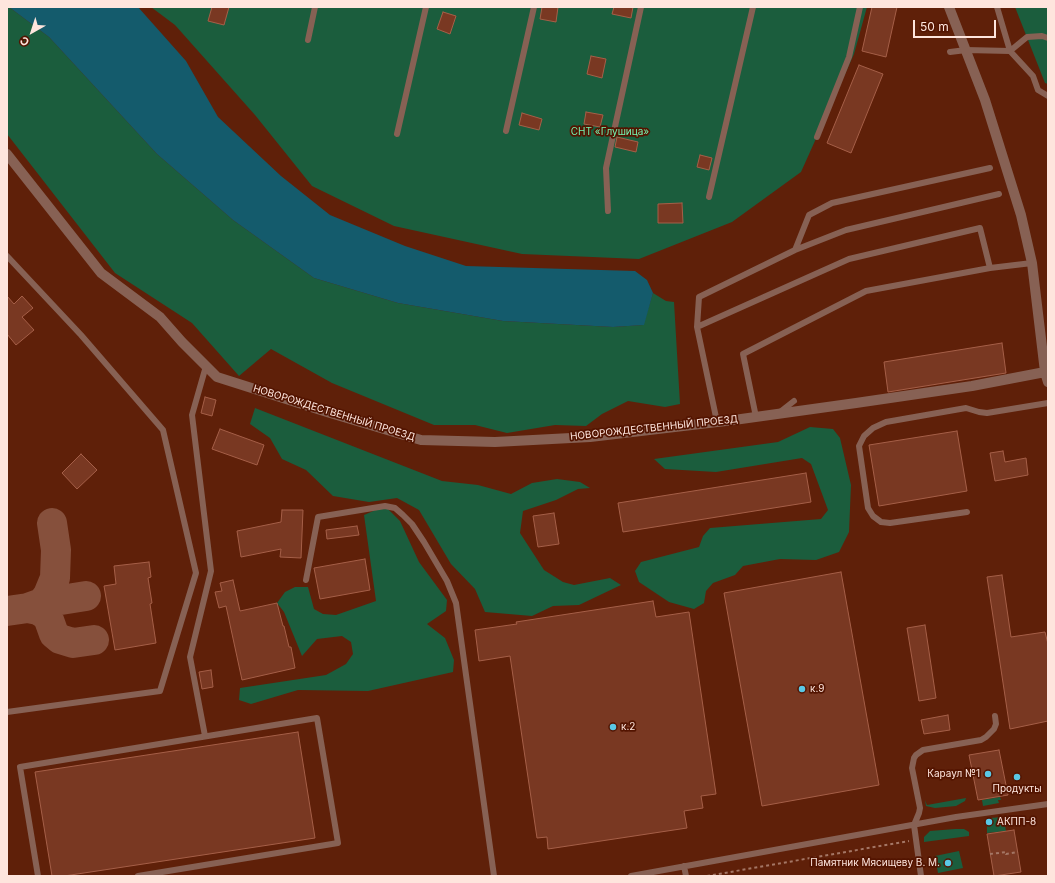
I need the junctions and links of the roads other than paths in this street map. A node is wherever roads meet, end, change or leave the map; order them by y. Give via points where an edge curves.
1 (315, 7) edge
2 (426, 7) edge
3 (534, 7) edge
4 (641, 7) edge
5 (753, 7) edge
6 (860, 7) edge
7 (949, 7) edge
8 (997, 7) edge
9 (1048, 38) edge
10 (308, 40) dead end
11 (966, 50) junction
12 (1010, 51) junction
13 (950, 52) dead end
14 (1048, 96) edge
15 (506, 131) dead end
16 (397, 134) dead end
17 (817, 138) dead end
18 (7, 154) edge
19 (990, 168) dead end
20 (999, 194) dead end
21 (709, 197) dead end
22 (608, 211) dead end
23 (795, 250) junction
24 (7, 256) edge
25 (1032, 263) junction
26 (990, 268) junction
27 (697, 327) junction
28 (206, 366) junction
29 (1043, 369) edge
30 (794, 401) dead end
31 (1048, 403) edge
32 (777, 414) junction
33 (756, 417) junction
34 (718, 422) junction
35 (967, 512) dead end
36 (306, 580) dead end
37 (7, 712) edge
38 (995, 716) dead end
39 (205, 736) junction
40 (1048, 804) edge
41 (914, 825) junction
42 (684, 866) junction
43 (38, 876) edge
44 (138, 876) edge
45 (494, 876) edge
46 (631, 876) edge
47 (686, 876) edge
48 (920, 876) edge

1 - 10 lane
2 - 16 lane
3 - 15 lane
4 - 22 lane via 606,168
5 - 21 lane
6 - 17 lane via 848,57
7 - 11 street
8 - 12 lane
9 - 12 lane via 1027,37
11 - 12 lane
11 - 13 lane
11 - 25 street via 988,108 1021,215
12 - 14 lane via 1033,76 1038,90
18 - 28 street, НОВОРОЖДЕСТВЕННЫЙ ПРОЕЗД via 101,273 160,317
19 - 23 lane via 832,203 809,215
20 - 23 lane via 846,230
23 - 27 lane via 699,297
24 - 37 lane via 81,335 164,430 196,573 160,691
25 - 26 lane
25 - 29 street
26 - 27 lane via 980,228 849,259
26 - 33 lane via 866,291 743,354
27 - 34 lane
28 - 34 street, НОВОРОЖДЕСТВЕННЫЙ ПРОЕЗД via 217,378 421,440 495,442 590,437
28 - 39 lane via 192,415 211,571 190,657
29 - 32 street, НОВОРОЖДЕСТВЕННЫЙ ПРОЕЗД via 972,386
30 - 32 lane
31 - 35 lane via 987,413 966,408 958,409 886,422 864,436 859,446 868,508 881,522 890,523
32 - 33 street, НОВОРОЖДЕСТВЕННЫЙ ПРОЕЗД
33 - 34 street, НОВОРОЖДЕСТВЕННЫЙ ПРОЕЗД
36 - 45 lane via 318,517 385,506 395,508 412,524 424,542 447,581 456,603
38 - 41 lane via 994,729 981,740 923,750 916,755 912,768 920,808
39 - 43 lane via 20,767
39 - 44 lane via 317,718 338,843
40 - 41 lane
41 - 42 lane
41 - 48 lane
42 - 46 lane
42 - 47 lane

